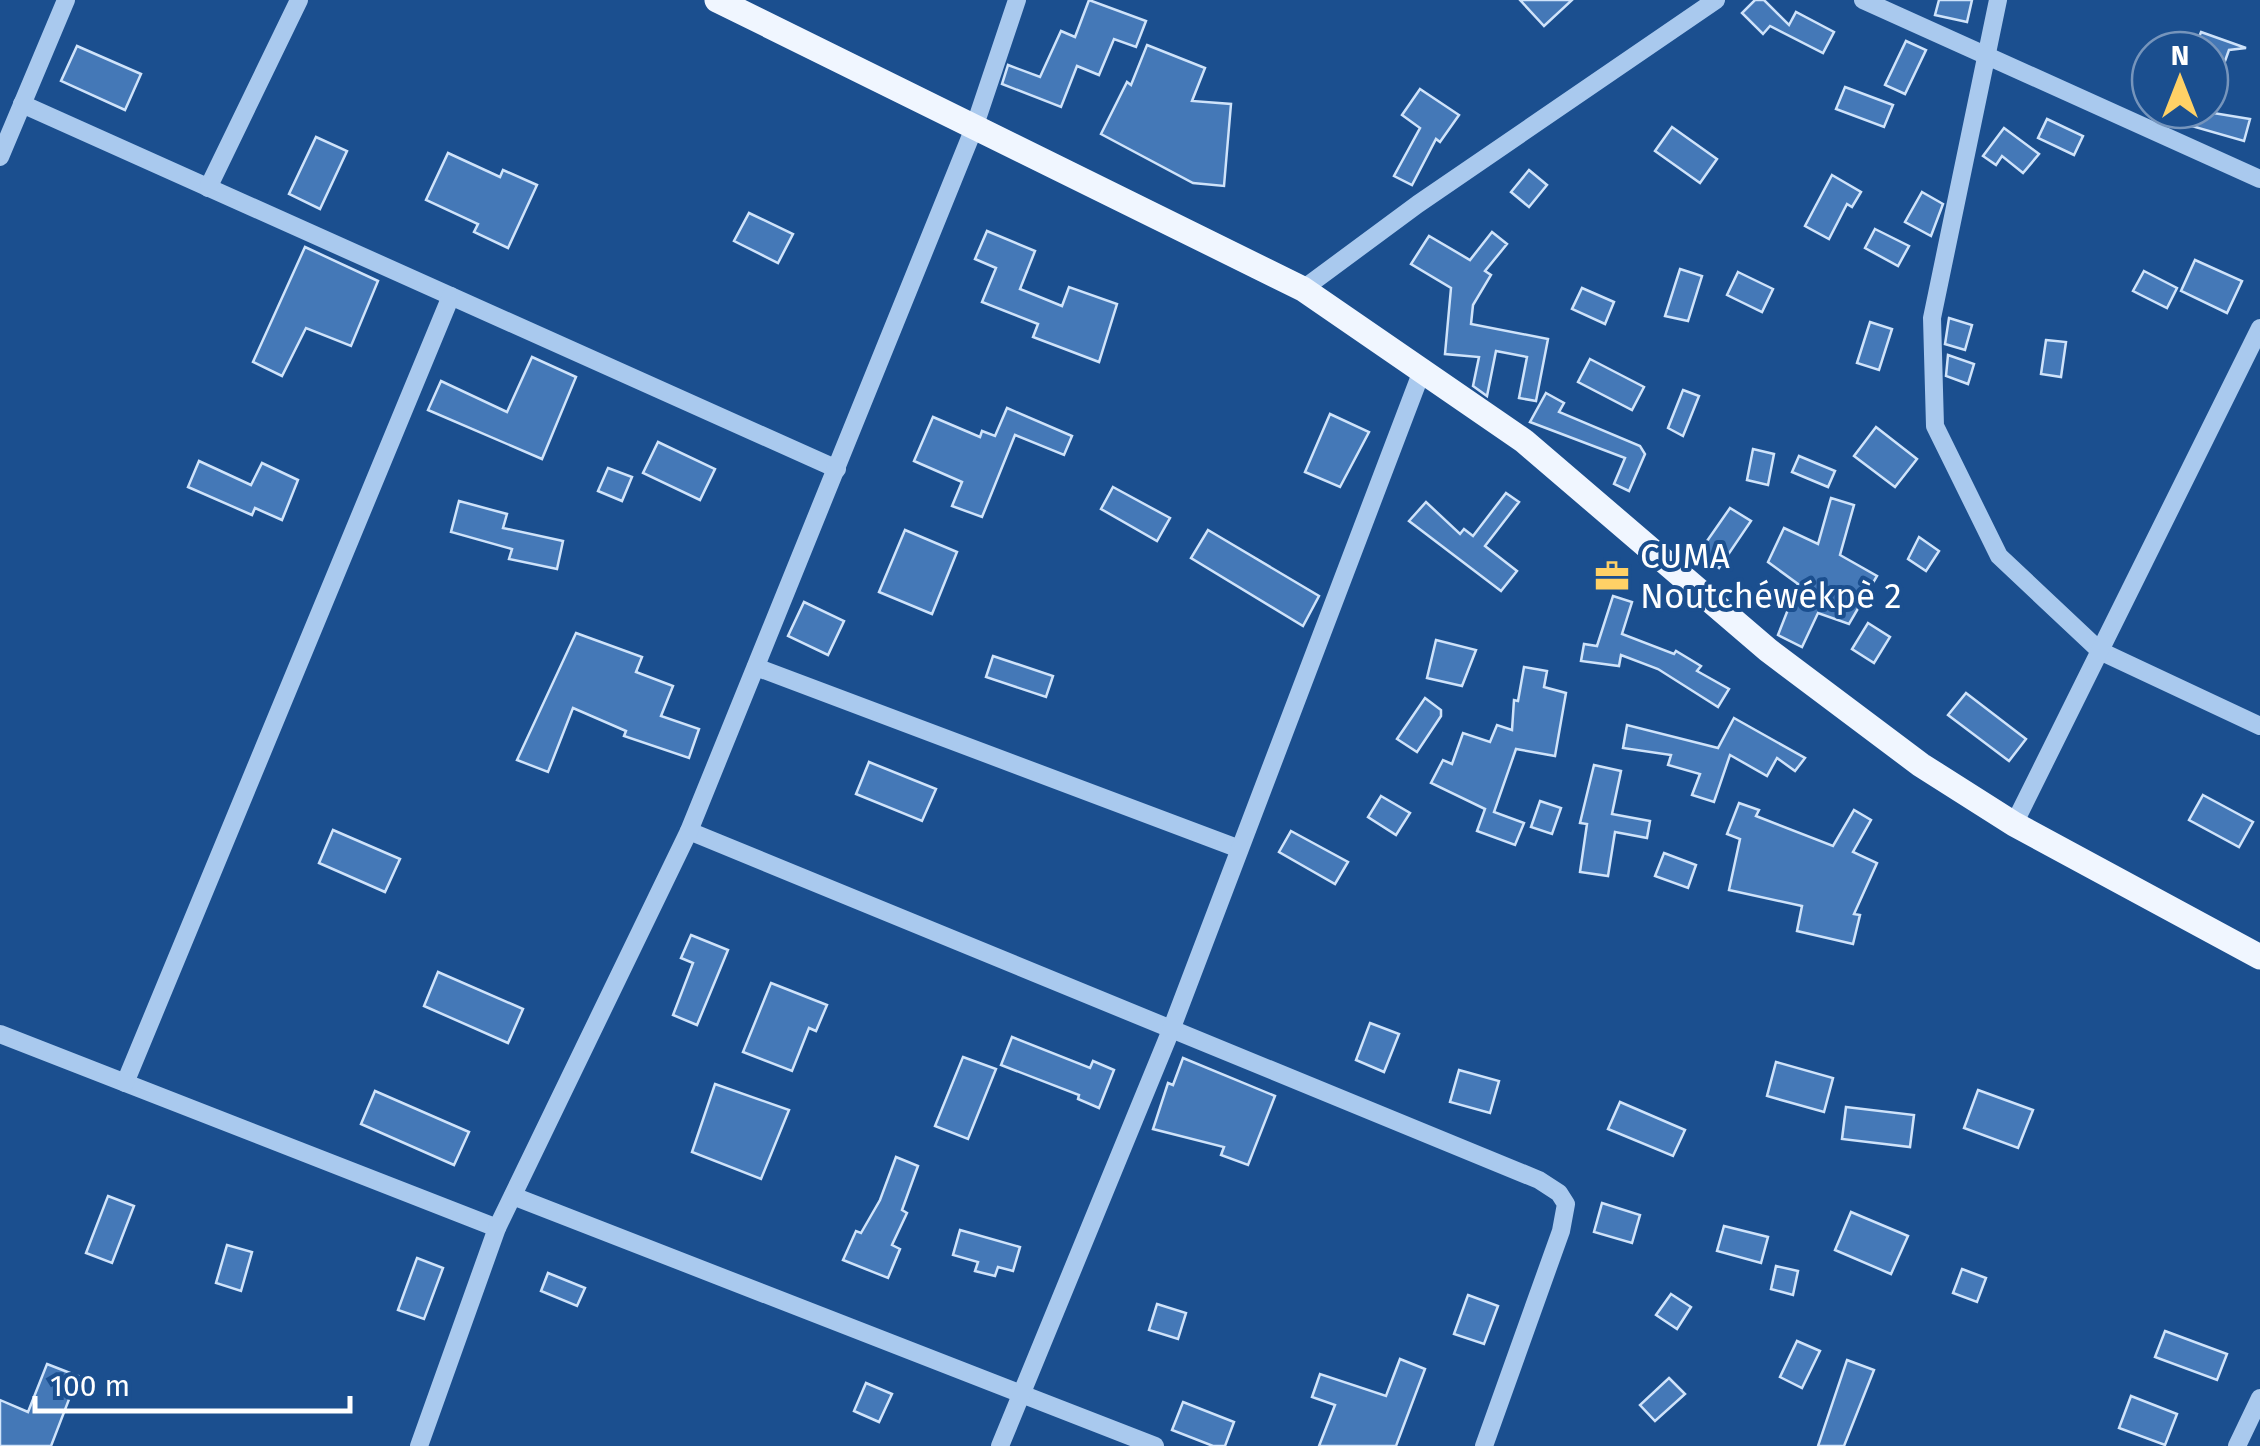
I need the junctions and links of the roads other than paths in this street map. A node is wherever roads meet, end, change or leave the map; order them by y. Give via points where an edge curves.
1 (66, 0) edge
2 (300, 0) edge
3 (716, 0) edge
4 (1017, 0) edge
5 (1863, 0) edge
6 (1998, 0) edge
7 (1712, 1) edge
8 (1984, 54) junction
9 (22, 104) junction
10 (974, 128) junction
11 (0, 156) edge
12 (2260, 180) edge
13 (208, 188) junction
14 (1303, 290) junction
15 (450, 296) junction
16 (2260, 328) edge
17 (1424, 368) junction
18 (837, 469) junction
19 (2100, 651) junction
20 (756, 667) junction
21 (2260, 726) edge
22 (2014, 824) junction
23 (689, 831) junction
24 (1237, 848) junction
25 (2260, 957) edge
26 (1170, 1030) junction
27 (0, 1034) edge
28 (125, 1083) junction
29 (513, 1196) junction
30 (497, 1228) junction
31 (1023, 1393) junction
32 (2260, 1398) edge
33 (420, 1446) edge
34 (1000, 1446) edge
35 (1155, 1446) edge
36 (1484, 1446) edge
37 (2238, 1446) edge

1 - 9 street
2 - 13 street
3 - 10 main road
4 - 10 street
5 - 8 street
6 - 8 street
7 - 14 street
8 - 12 street
8 - 19 street via 1932,318 1935,426 1999,556
9 - 11 street
9 - 13 street
10 - 14 main road
10 - 18 street
13 - 15 street
14 - 17 main road
15 - 18 street
15 - 28 street
16 - 19 street
17 - 22 main road via 1551,462 1806,680
17 - 24 street
18 - 20 street
19 - 21 street
19 - 22 street
20 - 23 street
20 - 24 street
22 - 25 main road
23 - 26 street
23 - 29 street
24 - 26 street
26 - 31 street
26 - 36 street via 1559,1193 1566,1204 1561,1231
27 - 28 street
28 - 30 street
29 - 30 street
29 - 31 street
30 - 33 street
31 - 34 street
31 - 35 street
32 - 37 street

